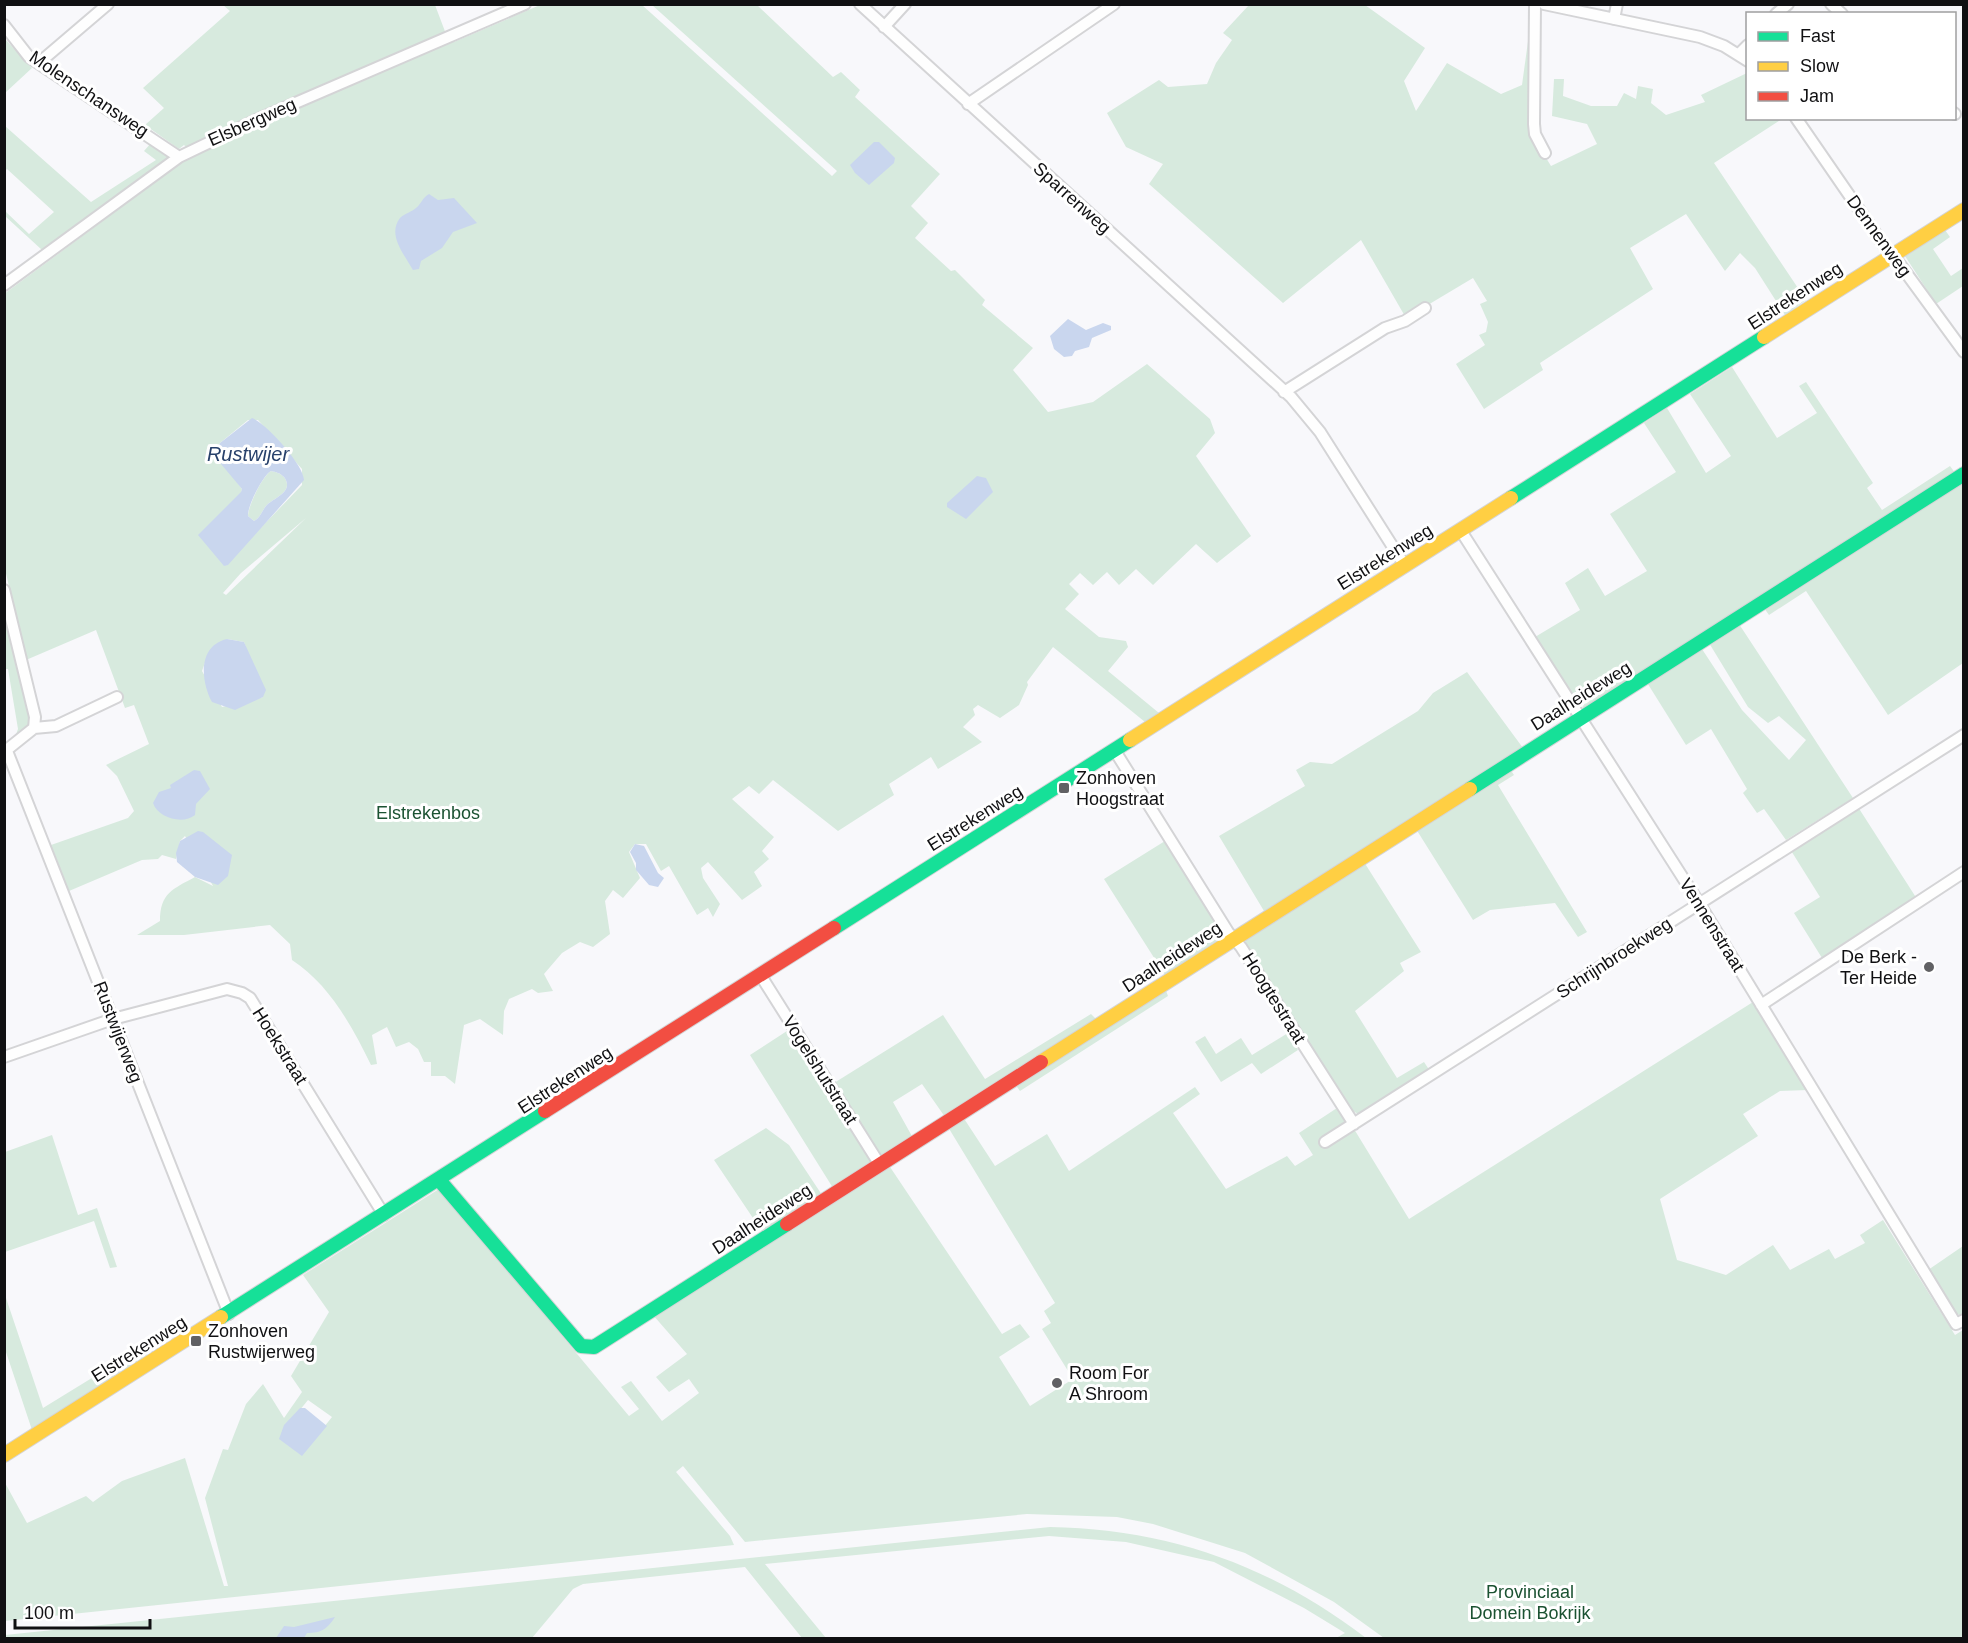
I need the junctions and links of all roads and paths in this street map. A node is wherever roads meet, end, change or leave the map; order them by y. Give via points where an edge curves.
1 (108, 4) edge
2 (525, 4) edge
3 (860, 4) edge
4 (905, 4) edge
5 (1114, 4) edge
6 (1535, 4) edge
7 (1544, 4) edge
8 (1617, 4) edge
9 (1614, 19) junction
10 (4, 26) edge
11 (884, 27) junction
12 (1743, 58) edge
13 (40, 62) junction
14 (968, 104) junction
15 (1797, 120) edge
16 (1545, 153) dead end
17 (179, 157) junction
18 (1964, 210) edge
19 (1892, 255) junction
20 (4, 285) edge
21 (1425, 308) dead end
22 (1964, 352) edge
23 (1284, 392) junction
24 (1964, 474) edge
25 (1461, 531) junction
26 (1405, 566) junction
27 (4, 590) edge
28 (117, 697) dead end
29 (1581, 718) junction
30 (34, 728) junction
31 (1964, 735) edge
32 (6, 751) edge
33 (1115, 751) junction
34 (1964, 872) edge
35 (1699, 903) junction
36 (1235, 938) junction
37 (761, 976) junction
38 (1761, 1005) junction
39 (113, 1019) junction
40 (4, 1057) edge
41 (1354, 1124) junction
42 (1325, 1142) dead end
43 (880, 1165) junction
44 (440, 1181) junction
45 (384, 1215) junction
46 (228, 1314) junction
47 (1960, 1322) edge
48 (4, 1455) edge

1 - 13 street
2 - 17 street, Elsbergweg
3 - 11 street, Sparrenweg
4 - 11 street
5 - 14 street
6 - 16 street via 1534,124
7 - 9 street
8 - 9 street
9 - 12 street via 1700,37
10 - 13 street, Molenschansweg via 29,57
11 - 14 street, Sparrenweg
13 - 17 street, Molenschansweg
14 - 23 street, Sparrenweg
15 - 19 street, Dennenweg
17 - 20 street, Elsbergweg
18 - 19 street, Elstrekenweg
19 - 22 street, Dennenweg
19 - 25 street, Elstrekenweg
21 - 23 street via 1385,328
23 - 26 street, Sparrenweg via 1320,432
24 - 29 street, Daalheideweg
25 - 26 street, Elstrekenweg
25 - 29 street, Vennenstraat
26 - 33 street, Elstrekenweg
27 - 30 street via 36,717
28 - 30 street via 56,726
29 - 35 street, Vennenstraat
29 - 36 street, Daalheideweg
30 - 32 street
31 - 35 street, Schrijnbroekweg
32 - 39 street, Rustwijerweg
33 - 36 street, Hoogtestraat
33 - 37 street, Elstrekenweg
34 - 38 street
35 - 38 street, Vennenstraat
35 - 41 street, Schrijnbroekweg
36 - 41 street, Hoogtestraat
36 - 43 street, Daalheideweg
37 - 43 street, Vogelshutstraat
37 - 44 street, Elstrekenweg
38 - 47 street, Vennenstraat
39 - 40 street, Hoekstraat
39 - 45 street, Hoekstraat via 227,989 250,998
39 - 46 street, Rustwijerweg
41 - 42 street, Schrijnbroekweg
43 - 44 street, Daalheideweg via 600,1344 587,1348 575,1342
44 - 45 street, Elstrekenweg
45 - 46 street, Elstrekenweg
46 - 48 street, Elstrekenweg

